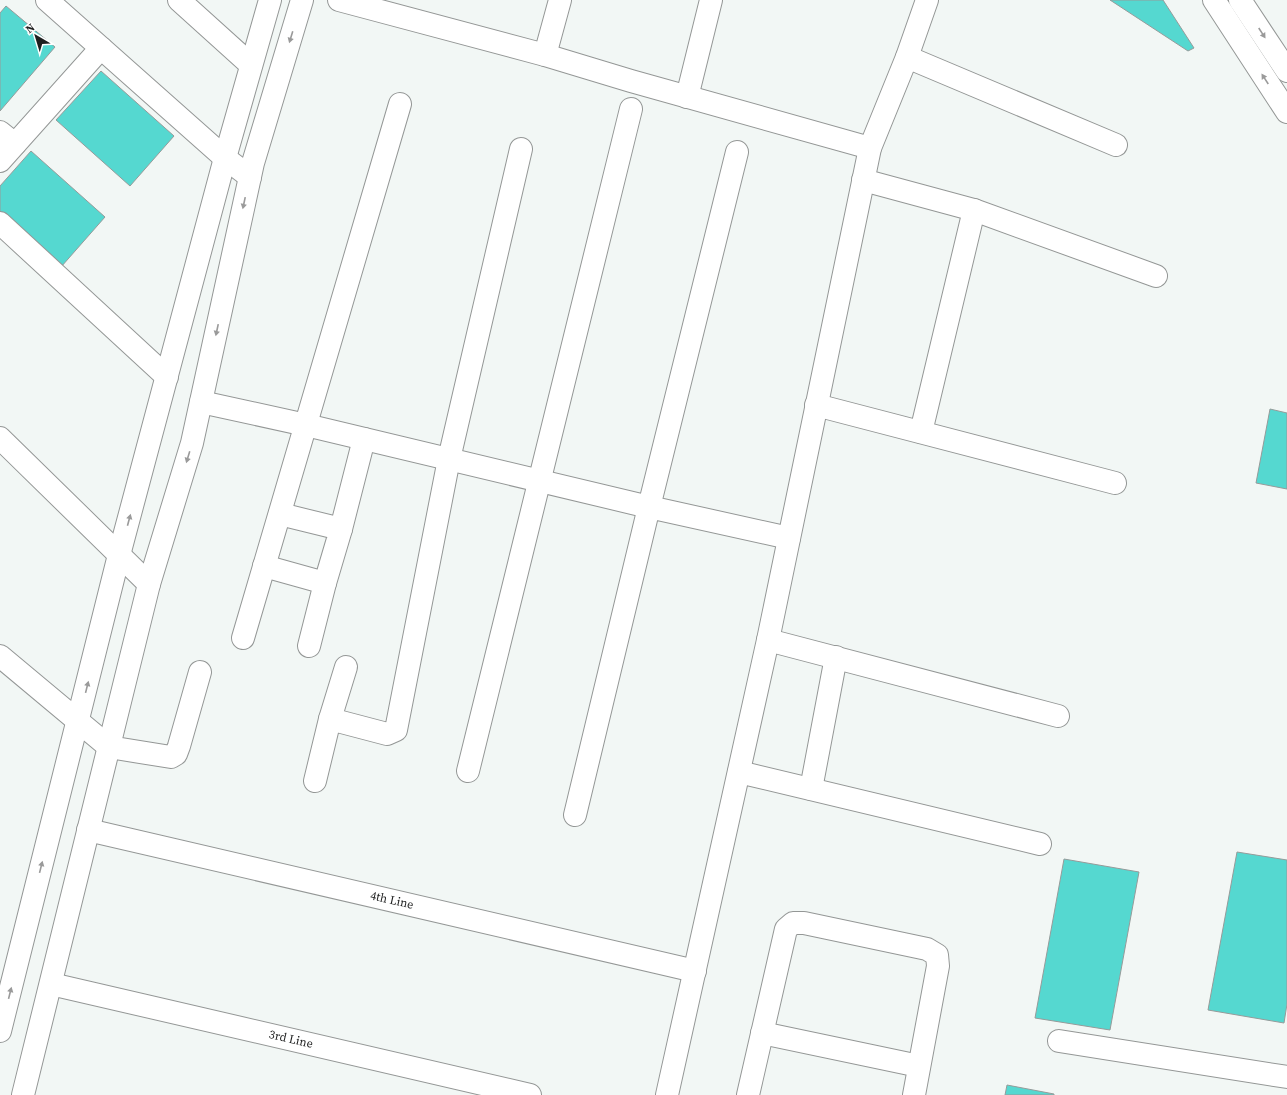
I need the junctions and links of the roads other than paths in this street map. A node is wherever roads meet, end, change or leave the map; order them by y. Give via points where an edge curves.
1 (46, 0) edge
2 (179, 0) edge
3 (302, 0) edge
4 (339, 0) edge
5 (560, 0) edge
6 (711, 0) edge
7 (927, 0) edge
8 (1214, 0) edge
9 (1240, 0) edge
10 (267, 2) edge
11 (101, 48) junction
12 (544, 55) junction
13 (907, 57) junction
14 (251, 65) junction
15 (1287, 71) edge
16 (687, 97) junction
17 (400, 104) dead end
18 (631, 109) dead end
19 (1287, 112) edge
20 (7, 138) edge
21 (1116, 145) dead end
22 (870, 148) junction
23 (521, 149) dead end
24 (737, 152) dead end
25 (225, 158) junction
26 (0, 161) edge
27 (250, 176) junction
28 (862, 180) junction
29 (974, 210) junction
30 (0, 223) edge
31 (1156, 276) dead end
32 (167, 377) junction
33 (201, 402) junction
34 (816, 405) junction
35 (306, 426) junction
36 (921, 432) junction
37 (0, 438) edge
38 (364, 439) junction
39 (449, 459) junction
40 (539, 481) junction
41 (1115, 483) dead end
42 (649, 507) junction
43 (280, 514) junction
44 (341, 529) junction
45 (789, 538) junction
46 (119, 555) junction
47 (264, 566) junction
48 (325, 583) junction
49 (149, 584) junction
50 (243, 638) dead end
51 (768, 640) junction
52 (310, 646) dead end
53 (0, 656) edge
54 (836, 657) junction
55 (346, 668) dead end
56 (200, 672) dead end
57 (1058, 716) dead end
58 (330, 719) junction
59 (78, 722) junction
60 (109, 747) junction
61 (468, 771) dead end
62 (739, 772) junction
63 (314, 781) dead end
64 (811, 789) junction
65 (575, 814) dead end
66 (88, 830) junction
67 (1040, 844) dead end
68 (695, 972) junction
69 (51, 984) junction
70 (0, 1031) edge
71 (762, 1033) junction
72 (1060, 1041) dead end
73 (919, 1066) junction
74 (1287, 1077) edge
75 (23, 1095) edge
76 (530, 1095) edge
77 (667, 1095) edge
78 (748, 1095) edge
79 (914, 1095) edge

1 - 11 street
2 - 14 street
3 -> 27 street
4 - 12 street
5 - 12 street
6 - 16 street
7 - 13 street
19 -> 8 street
9 -> 15 street
10 - 14 street
11 - 20 street
11 - 25 street
12 - 16 street
13 - 21 street
13 - 22 street
14 - 25 street
16 - 22 street
17 - 35 street
18 - 40 street
20 - 26 street
22 - 28 street
23 - 39 street
24 - 42 street
25 - 27 street
25 - 32 street
27 -> 33 street
28 - 29 street
28 - 34 street
29 - 31 street
29 - 36 street
30 - 32 street
46 -> 32 street
33 - 35 street
33 -> 49 street via 192,442
34 - 36 street
34 - 45 street
35 - 38 street
35 - 43 street
36 - 41 street
37 - 46 street
38 - 39 street
38 - 44 street
39 - 40 street
39 - 58 street via 396,730 388,734
40 - 42 street
40 - 61 street
42 - 45 street
42 - 65 street
43 - 44 street
43 - 47 street
44 - 48 street
45 - 51 street
46 - 49 street
59 -> 46 street
47 - 48 street
47 - 50 street
48 - 52 street
49 - 60 street
51 - 54 street
51 - 62 street
53 - 59 street
54 - 57 street
54 - 64 street
55 - 58 street
56 - 60 street via 176,754 171,757
58 - 63 street
59 - 60 street
70 -> 59 street
60 - 66 street
62 - 64 street
62 - 68 street
64 - 67 street
66 - 68 street, 4th Line
66 - 69 street
68 - 77 street
69 - 75 street
69 - 76 street, 3rd Line
71 - 73 street
71 - 73 street via 786,929 792,923 804,923 927,949 937,955 938,966
71 - 78 street
72 - 74 street
73 - 79 street

